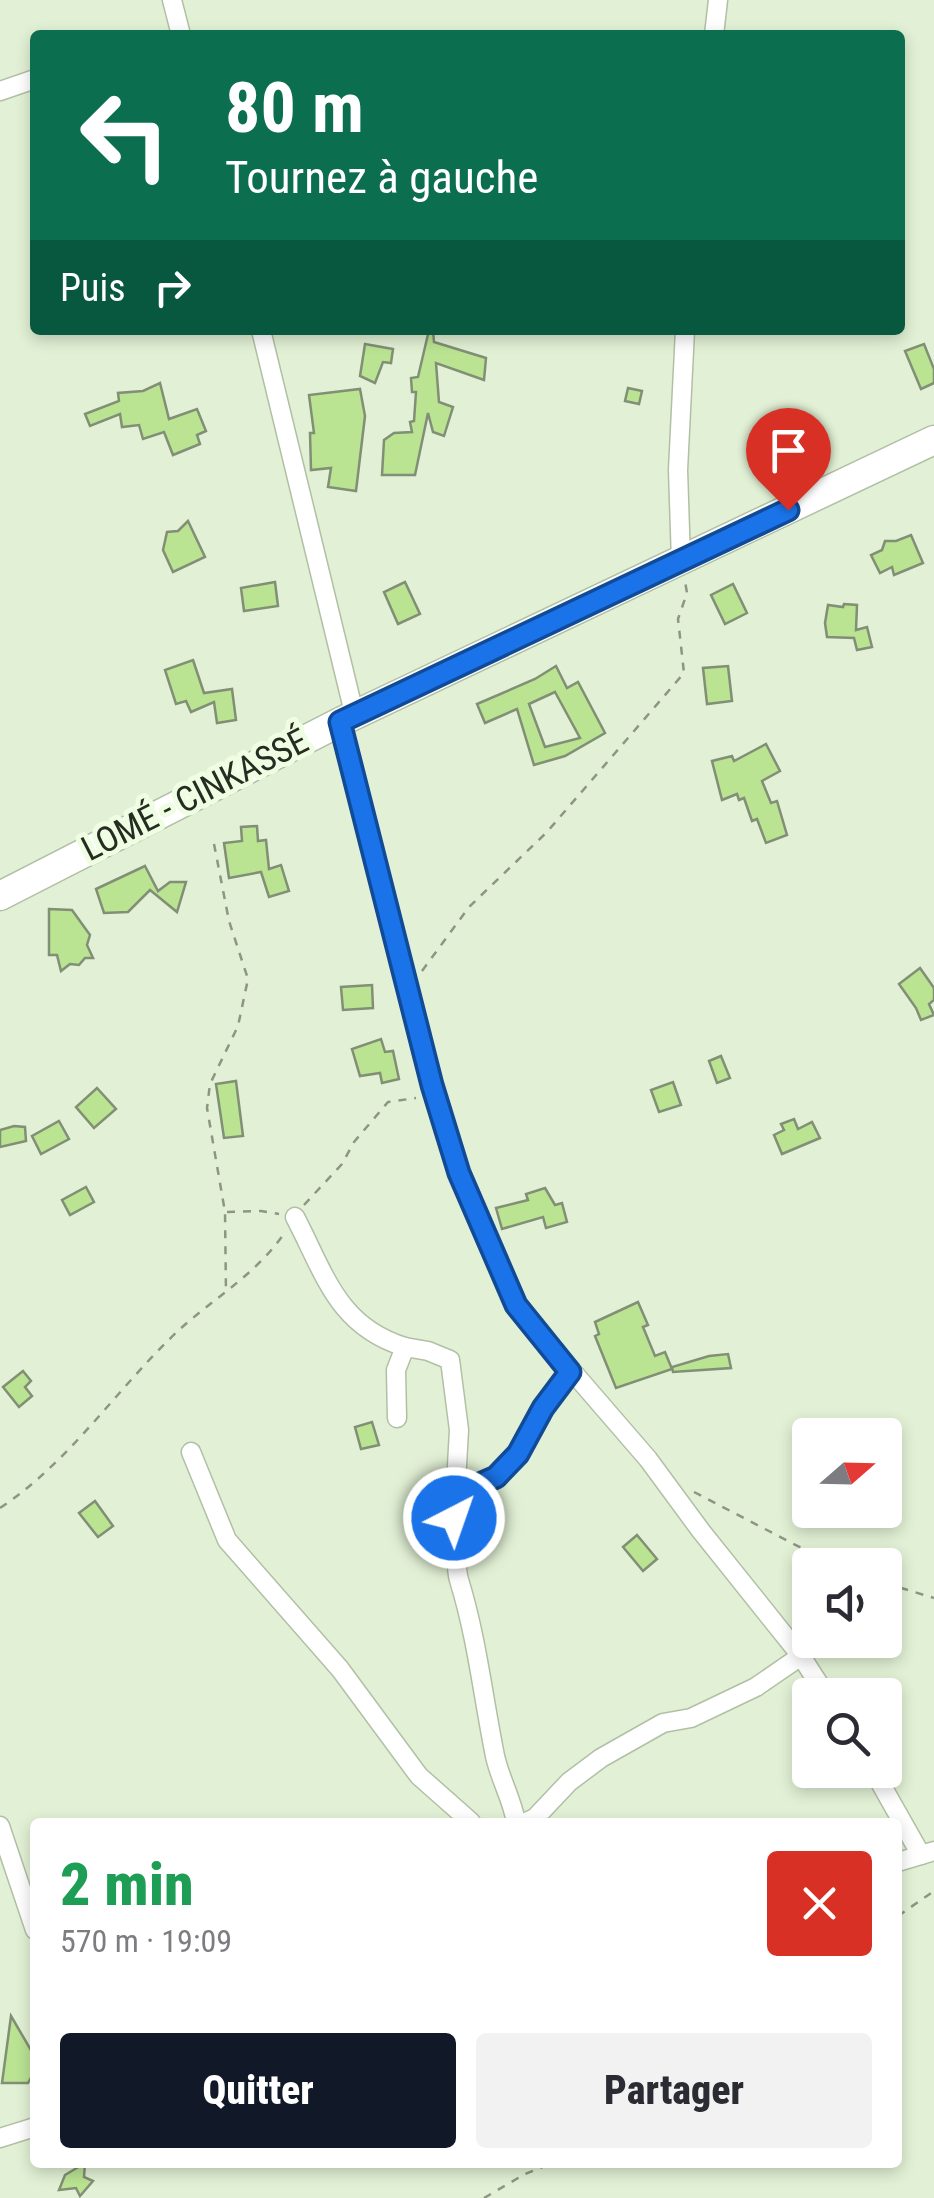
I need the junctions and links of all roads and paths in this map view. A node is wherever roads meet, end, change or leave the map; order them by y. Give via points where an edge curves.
1 (172, 0) edge
2 (718, 0) edge
3 (179, 30) edge
4 (715, 30) edge
5 (30, 81) edge
6 (0, 91) edge
7 (261, 335) edge
8 (685, 335) edge
9 (934, 440) edge
10 (681, 561) junction
11 (348, 720) junction
12 (214, 844) dead end
13 (0, 896) edge
14 (408, 994) junction
15 (432, 1085) junction
16 (225, 1212) junction
17 (295, 1217) junction
18 (226, 1294) junction
19 (405, 1347) junction
20 (570, 1372) junction
21 (396, 1418) dead end
22 (191, 1452) dead end
23 (687, 1487) dead end
24 (0, 1508) edge
25 (454, 1518) junction
26 (802, 1548) edge
27 (902, 1588) edge
28 (934, 1598) edge
29 (792, 1645) edge
30 (798, 1658) edge
31 (885, 1788) edge
32 (466, 1818) edge
33 (515, 1818) edge
34 (535, 1818) edge
35 (0, 1826) edge
36 (927, 1853) edge
37 (902, 1861) edge
38 (934, 1891) edge
39 (902, 1913) edge
40 (30, 1915) edge
41 (30, 2129) edge
42 (0, 2138) edge
43 (540, 2168) edge
44 (484, 2198) edge

1 - 3 street
2 - 4 street
5 - 6 street
7 - 11 street
8 - 10 street
9 - 10 highway, LOMÉ - CINKASSÉ
10 - 11 highway, LOMÉ - CINKASSÉ
10 - 14 path via 687,593 678,619 684,674 547,832 469,907
11 - 13 highway, LOMÉ - CINKASSÉ
11 - 14 street
12 - 16 path via 228,921 248,979 207,1108
14 - 15 street
15 - 17 path via 420,1098 388,1102
15 - 20 street via 459,1173 516,1305
16 - 17 path
16 - 18 path
17 - 18 path via 278,1244
17 - 19 street via 328,1287 360,1325
18 - 24 path via 180,1329 32,1488
19 - 21 street via 396,1370
19 - 25 street via 450,1360 459,1430
20 - 25 street via 518,1454 480,1484
20 - 29 street via 648,1458
22 - 32 street via 226,1540 340,1670 419,1776
23 - 26 path
25 - 33 street via 456,1561 496,1759
27 - 28 path
30 - 34 street via 756,1687 690,1718 663,1723 601,1758
31 - 36 street
35 - 40 street
36 - 37 street
38 - 39 path
41 - 42 street
43 - 44 path

